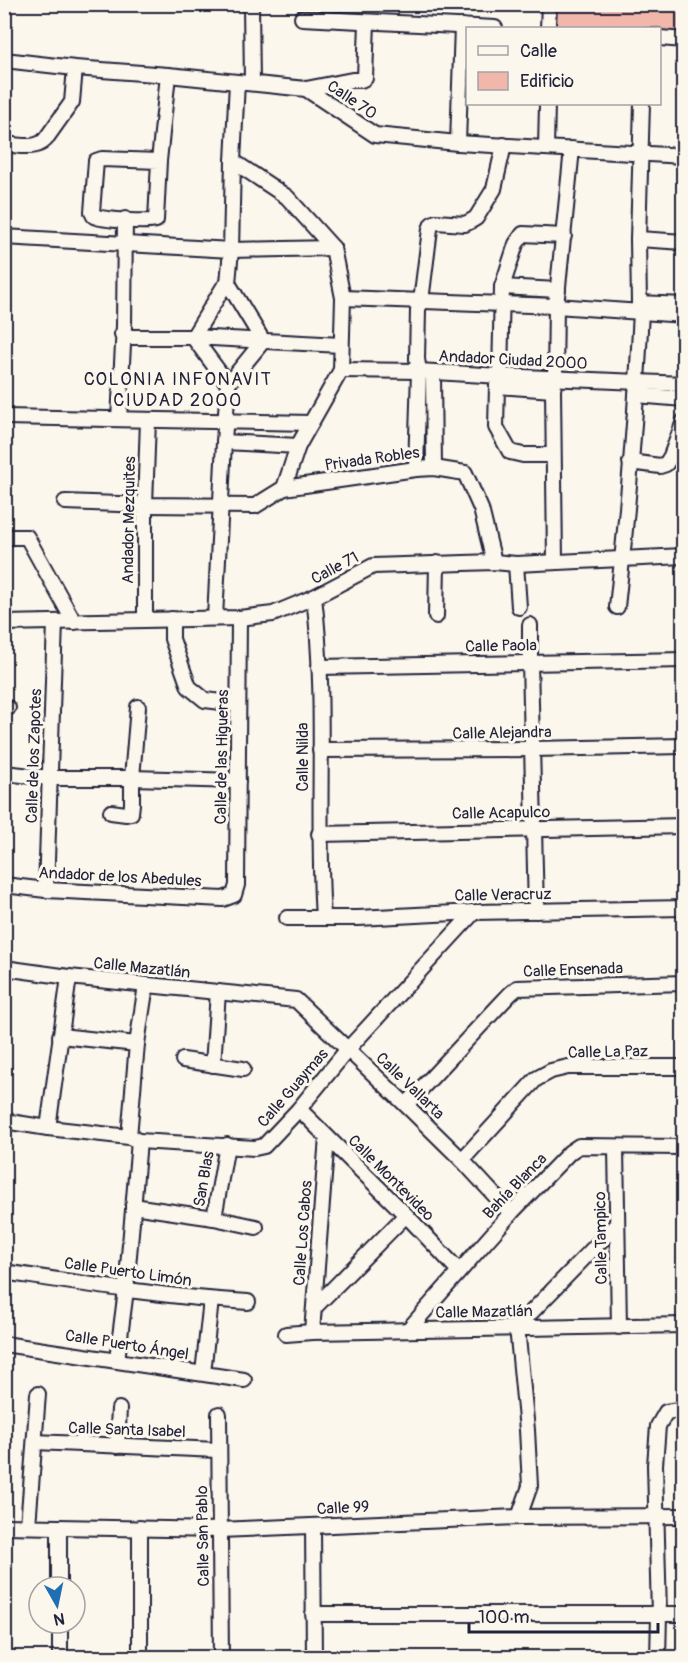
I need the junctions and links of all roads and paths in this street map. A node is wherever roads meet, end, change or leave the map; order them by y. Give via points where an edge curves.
1 (251, 4) edge
2 (324, 4) edge
3 (549, 4) edge
4 (302, 18) dead end
5 (324, 19) junction
6 (367, 22) junction
7 (462, 26) junction
8 (478, 27) edge
9 (548, 27) edge
10 (661, 38) edge
11 (684, 40) edge
12 (4, 60) edge
13 (75, 68) junction
14 (168, 75) junction
15 (237, 82) junction
16 (252, 83) junction
17 (306, 89) junction
18 (547, 105) edge
19 (642, 105) edge
20 (458, 143) junction
21 (4, 144) edge
22 (504, 145) junction
23 (546, 148) junction
24 (572, 149) junction
25 (640, 153) junction
26 (684, 156) edge
27 (159, 161) junction
28 (233, 161) junction
29 (125, 219) junction
30 (564, 236) junction
31 (4, 237) edge
32 (638, 239) junction
33 (684, 242) edge
34 (125, 244) junction
35 (333, 248) junction
36 (231, 250) junction
37 (228, 282) junction
38 (502, 287) junction
39 (558, 290) junction
40 (343, 298) junction
41 (420, 301) junction
42 (503, 304) junction
43 (684, 305) edge
44 (556, 306) junction
45 (640, 308) junction
46 (684, 315) edge
47 (122, 334) junction
48 (194, 337) junction
49 (263, 341) junction
50 (341, 345) junction
51 (341, 370) junction
52 (419, 371) junction
53 (433, 373) junction
54 (499, 381) junction
55 (228, 384) junction
56 (554, 384) junction
57 (684, 384) edge
58 (637, 389) junction
59 (684, 399) edge
60 (4, 417) edge
61 (119, 419) junction
62 (148, 420) junction
63 (225, 421) junction
64 (684, 421) edge
65 (311, 423) junction
66 (224, 442) junction
67 (298, 446) junction
68 (553, 455) junction
69 (630, 462) junction
70 (434, 468) junction
71 (416, 469) junction
72 (284, 488) junction
73 (65, 502) dead end
74 (220, 504) junction
75 (145, 505) junction
76 (4, 537) edge
77 (684, 556) edge
78 (622, 559) junction
79 (494, 562) junction
80 (555, 562) junction
81 (437, 563) junction
82 (516, 564) junction
83 (314, 597) junction
84 (519, 607) dead end
85 (617, 607) dead end
86 (436, 616) dead end
87 (215, 618) junction
88 (239, 618) junction
89 (172, 619) junction
90 (145, 620) junction
91 (55, 622) junction
92 (74, 622) junction
93 (4, 623) edge
94 (530, 625) dead end
95 (684, 660) edge
96 (530, 662) junction
97 (319, 667) junction
98 (238, 704) junction
99 (138, 706) dead end
100 (684, 746) edge
101 (532, 749) junction
102 (320, 750) junction
103 (4, 773) edge
104 (50, 778) junction
105 (132, 778) junction
106 (238, 781) junction
107 (111, 812) dead end
108 (684, 826) edge
109 (534, 828) junction
110 (319, 834) junction
111 (4, 885) edge
112 (46, 890) junction
113 (234, 895) joint
114 (684, 908) edge
115 (536, 911) junction
116 (474, 912) junction
117 (287, 918) dead end
118 (323, 918) junction
119 (4, 968) edge
120 (69, 977) junction
121 (684, 984) edge
122 (146, 985) junction
123 (218, 992) junction
124 (277, 998) joint
125 (60, 1036) junction
126 (137, 1044) junction
127 (348, 1049) junction
128 (183, 1060) dead end
129 (213, 1065) junction
130 (684, 1067) edge
131 (243, 1069) dead end
132 (406, 1105) junction
133 (298, 1109) junction
134 (4, 1121) edge
135 (48, 1128) junction
136 (327, 1137) junction
137 (134, 1139) junction
138 (226, 1145) junction
139 (684, 1147) edge
140 (616, 1148) junction
141 (462, 1160) junction
142 (133, 1206) junction
143 (511, 1213) junction
144 (406, 1215) junction
145 (214, 1218) junction
146 (617, 1224) junction
147 (256, 1227) dead end
148 (459, 1271) junction
149 (4, 1272) edge
150 (126, 1290) junction
151 (211, 1300) junction
152 (248, 1302) dead end
153 (314, 1308) junction
154 (684, 1325) edge
155 (517, 1327) junction
156 (619, 1327) junction
157 (408, 1330) junction
158 (312, 1332) junction
159 (286, 1334) dead end
160 (4, 1344) edge
161 (117, 1360) junction
162 (203, 1374) junction
163 (244, 1380) dead end
164 (38, 1394) dead end
165 (119, 1409) dead end
166 (684, 1409) edge
167 (219, 1414) dead end
168 (34, 1442) junction
169 (117, 1446) junction
170 (218, 1450) junction
171 (657, 1516) junction
172 (684, 1516) edge
173 (519, 1517) junction
174 (4, 1526) edge
175 (28, 1526) junction
176 (313, 1526) junction
177 (59, 1527) junction
178 (140, 1528) junction
179 (220, 1530) junction
180 (59, 1575) edge
181 (313, 1614) junction
182 (659, 1614) junction
183 (684, 1614) edge
184 (60, 1635) edge
185 (60, 1658) edge
186 (140, 1658) edge
187 (221, 1658) edge
188 (314, 1658) edge
189 (658, 1658) edge

1 - 16 street
2 - 5 street
3 - 9 street
4 - 5 street
5 - 6 street
6 - 7 street
6 - 17 street via 365,78
7 - 8 street
7 - 20 street
10 - 11 street
12 - 13 street, Calle 70
13 - 14 street, Calle 70
13 - 21 street via 72,102 45,140 35,146
14 - 15 street, Calle 70
14 - 27 street
15 - 16 street, Calle 70
15 - 28 street
16 - 17 street, Calle 70
17 - 20 street, Calle 70 via 375,135
18 - 23 street
19 - 25 street
20 - 22 street, Calle 70
22 - 23 street, Calle 70
22 - 41 street via 494,189 476,218 465,224 432,224
23 - 24 street, Calle 70
24 - 25 street, Calle 70
24 - 30 street
25 - 26 street, Calle 70
25 - 32 street
27 - 29 street via 156,219
27 - 29 street via 96,161 94,216 103,220
28 - 35 street via 287,197
28 - 36 street
29 - 34 street
30 - 38 street via 523,234
30 - 39 street
31 - 34 street
32 - 33 street
32 - 45 street
34 - 36 street
34 - 47 street
35 - 36 street
35 - 40 street
36 - 37 street
37 - 48 street
37 - 49 street
38 - 39 street
38 - 42 street
39 - 44 street
40 - 41 street
40 - 50 street
41 - 42 street
41 - 52 street
42 - 44 street
42 - 54 street
43 - 45 street
44 - 45 street
44 - 56 street
45 - 46 street
45 - 58 street
47 - 48 street
47 - 61 street
48 - 49 street
48 - 55 street
49 - 50 street
49 - 55 street
50 - 51 street
51 - 52 street, Andador Ciudad 2000
51 - 65 street
52 - 53 street, Andador Ciudad 2000
52 - 71 street
53 - 54 street, Andador Ciudad 2000
53 - 70 street
54 - 56 street, Andador Ciudad 2000
54 - 68 street via 496,427 510,452
55 - 63 street
56 - 58 street, Andador Ciudad 2000
56 - 68 street
57 - 58 street, Andador Ciudad 2000
58 - 59 street
58 - 69 street
60 - 61 street
61 - 62 street
62 - 63 street
62 - 75 street, Andador Mezquites
63 - 65 street
63 - 66 street
64 - 69 street via 666,464
65 - 67 street
66 - 67 street
66 - 74 street
67 - 72 street
68 - 80 street
69 - 78 street
70 - 71 street, Privada Robles
70 - 79 street, Privada Robles via 465,473 482,509
71 - 72 street, Privada Robles
72 - 74 street via 255,506
73 - 75 street
74 - 75 street
74 - 87 street
75 - 90 street, Andador Mezquites
76 - 92 street via 27,537
77 - 78 street, Calle 71
78 - 80 street, Calle 71
78 - 85 street
79 - 81 street, Calle 71
79 - 82 street, Calle 71
80 - 82 street, Calle 71
81 - 83 street, Calle 71 via 373,566
81 - 86 street
82 - 84 street
83 - 88 street, Calle 71 via 273,614
83 - 97 street, Calle Nilda
87 - 88 street, Calle 71
87 - 89 street, Calle 71
88 - 98 street, Calle de las Higueras
89 - 90 street, Calle 71
89 - 98 street via 172,639 189,687 205,700
90 - 92 street, Calle 71
91 - 92 street, Calle 71
91 - 93 street, Calle 71
91 - 104 street, Calle de los Zapotes
94 - 96 street
95 - 96 street, Calle Paola
96 - 97 street, Calle Paola
96 - 101 street
97 - 102 street, Calle Nilda
98 - 106 street, Calle de las Higueras
99 - 105 street
100 - 101 street, Calle Alejandra
101 - 102 street, Calle Alejandra
101 - 109 street
102 - 110 street, Calle Nilda
103 - 104 street
104 - 105 street
104 - 112 street, Calle de los Zapotes
105 - 106 street
105 - 107 street via 131,813
106 - 113 street, Calle de las Higueras
108 - 109 street, Calle Acapulco
109 - 110 street, Calle Acapulco
109 - 115 street
110 - 118 street, Calle Nilda
111 - 112 street, Andador de los Abedules
112 - 113 street, Andador de los Abedules via 224,899
114 - 115 street, Calle Veracruz
115 - 116 street, Calle Veracruz
116 - 118 street, Calle Veracruz
116 - 127 street, Calle Guaymas
117 - 118 street
119 - 120 street, Calle Mazatlán
120 - 122 street, Calle Mazatlán
120 - 125 street
121 - 132 street, Calle Ensenada via 517,988
122 - 123 street, Calle Mazatlán
122 - 126 street
123 - 124 street, Calle Mazatlán
123 - 129 street
124 - 127 street, Calle Vallarta via 296,1000
125 - 126 street
125 - 135 street
126 - 137 street
127 - 132 street, Calle Vallarta
127 - 133 street, Calle Guaymas
128 - 129 street
129 - 131 street
130 - 141 street, Calle La Paz via 568,1067 551,1071 536,1079
132 - 141 street, Calle Vallarta
133 - 136 street, Calle Montevideo
133 - 138 street, Calle Guaymas via 264,1146
134 - 135 street, Calle Guaymas
135 - 137 street, Calle Guaymas
136 - 144 street, Calle Montevideo
136 - 153 street, Calle Los Cabos
137 - 138 street, Calle Guaymas
137 - 142 street
138 - 145 street, San Blas
139 - 140 street, Bahía Blanca
140 - 143 street, Bahía Blanca via 579,1146
140 - 146 street, Calle Tampico
141 - 143 street, Calle Vallarta
142 - 145 street
142 - 150 street
143 - 148 street, Bahía Blanca
144 - 148 street, Calle Montevideo
144 - 153 street
145 - 147 street
146 - 155 street
146 - 156 street, Calle Tampico
148 - 157 street, Bahía Blanca
149 - 150 street, Calle Puerto Limón
150 - 151 street, Calle Puerto Limón
150 - 161 street
151 - 152 street, Calle Puerto Limón
151 - 162 street
153 - 158 street, Calle Los Cabos
154 - 156 street, Calle Mazatlán
155 - 156 street, Calle Mazatlán
155 - 157 street, Calle Mazatlán
155 - 173 street via 530,1486
157 - 158 street, Calle Mazatlán
158 - 159 street, Calle Mazatlán
160 - 161 street, Calle Puerto Ángel
161 - 162 street, Calle Puerto Ángel
162 - 163 street, Calle Puerto Ángel
164 - 168 street
165 - 169 street
166 - 171 street via 666,1412 658,1426
167 - 170 street, Calle San Pablo
168 - 169 street, Calle Santa Isabel
168 - 175 street
169 - 170 street, Calle Santa Isabel
170 - 179 street, Calle San Pablo
171 - 172 street, Calle 99
171 - 173 street, Calle 99
171 - 182 street
173 - 176 street, Calle 99
174 - 175 street, Calle 99
175 - 177 street, Calle 99
176 - 179 street, Calle 99
176 - 181 street
177 - 178 street, Calle 99
177 - 180 street
178 - 179 street, Calle 99
178 - 186 street
179 - 187 street, Calle San Pablo
181 - 182 street
181 - 188 street
182 - 183 street
182 - 189 street
184 - 185 street

